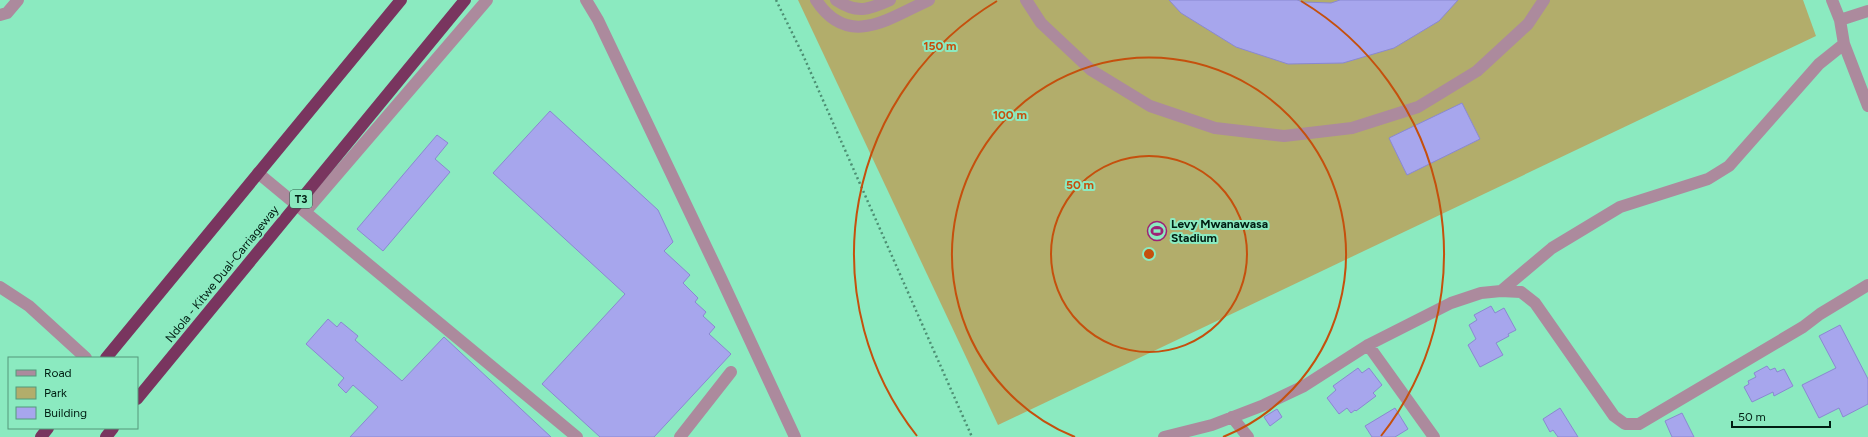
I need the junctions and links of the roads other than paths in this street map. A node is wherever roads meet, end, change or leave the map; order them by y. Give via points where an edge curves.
1 (18, 0) edge
2 (401, 0) edge
3 (465, 0) edge
4 (487, 0) edge
5 (586, 0) edge
6 (816, 0) edge
7 (836, 0) edge
8 (890, 0) edge
9 (929, 0) edge
10 (1026, 0) edge
11 (1544, 0) edge
12 (1832, 0) edge
13 (1868, 11) edge
14 (0, 15) edge
15 (1840, 20) junction
16 (1844, 44) junction
17 (1868, 106) edge
18 (258, 174) junction
19 (301, 209) junction
20 (1868, 285) edge
21 (0, 287) edge
22 (1501, 291) junction
23 (1368, 345) junction
24 (85, 357) edge
25 (107, 357) edge
26 (731, 372) dead end
27 (138, 398) edge
28 (1232, 417) junction
29 (47, 429) edge
30 (112, 429) edge
31 (41, 437) edge
32 (106, 437) edge
33 (577, 437) edge
34 (680, 437) edge
35 (795, 437) edge
36 (1164, 437) edge
37 (1248, 437) edge
38 (1434, 437) edge

1 - 14 street via 7,13
2 - 18 highway
3 - 19 highway, Ndola - Kitwe Dual-Carriageway / T3
4 - 19 street
5 - 35 street
6 - 9 street via 829,16 840,23 863,28
7 - 8 street via 856,10
10 - 11 street via 1041,23 1091,70 1150,106 1215,128 1284,136 1352,128 1418,107 1477,71 1528,24
12 - 15 street
13 - 15 street
15 - 16 street
16 - 17 street
16 - 22 street via 1819,64 1729,166 1708,179 1620,207 1552,248
18 - 19 street
18 - 25 highway
19 - 27 highway, Ndola - Kitwe Dual-Carriageway / T3
19 - 33 street
20 - 22 street via 1803,327 1639,424 1624,424 1614,416 1535,303 1521,292
21 - 24 street via 29,306
22 - 23 street via 1481,293 1451,303
23 - 28 street via 1304,386
23 - 38 street
26 - 34 street
28 - 36 street via 1212,425
28 - 37 street
29 - 31 highway
30 - 32 highway

